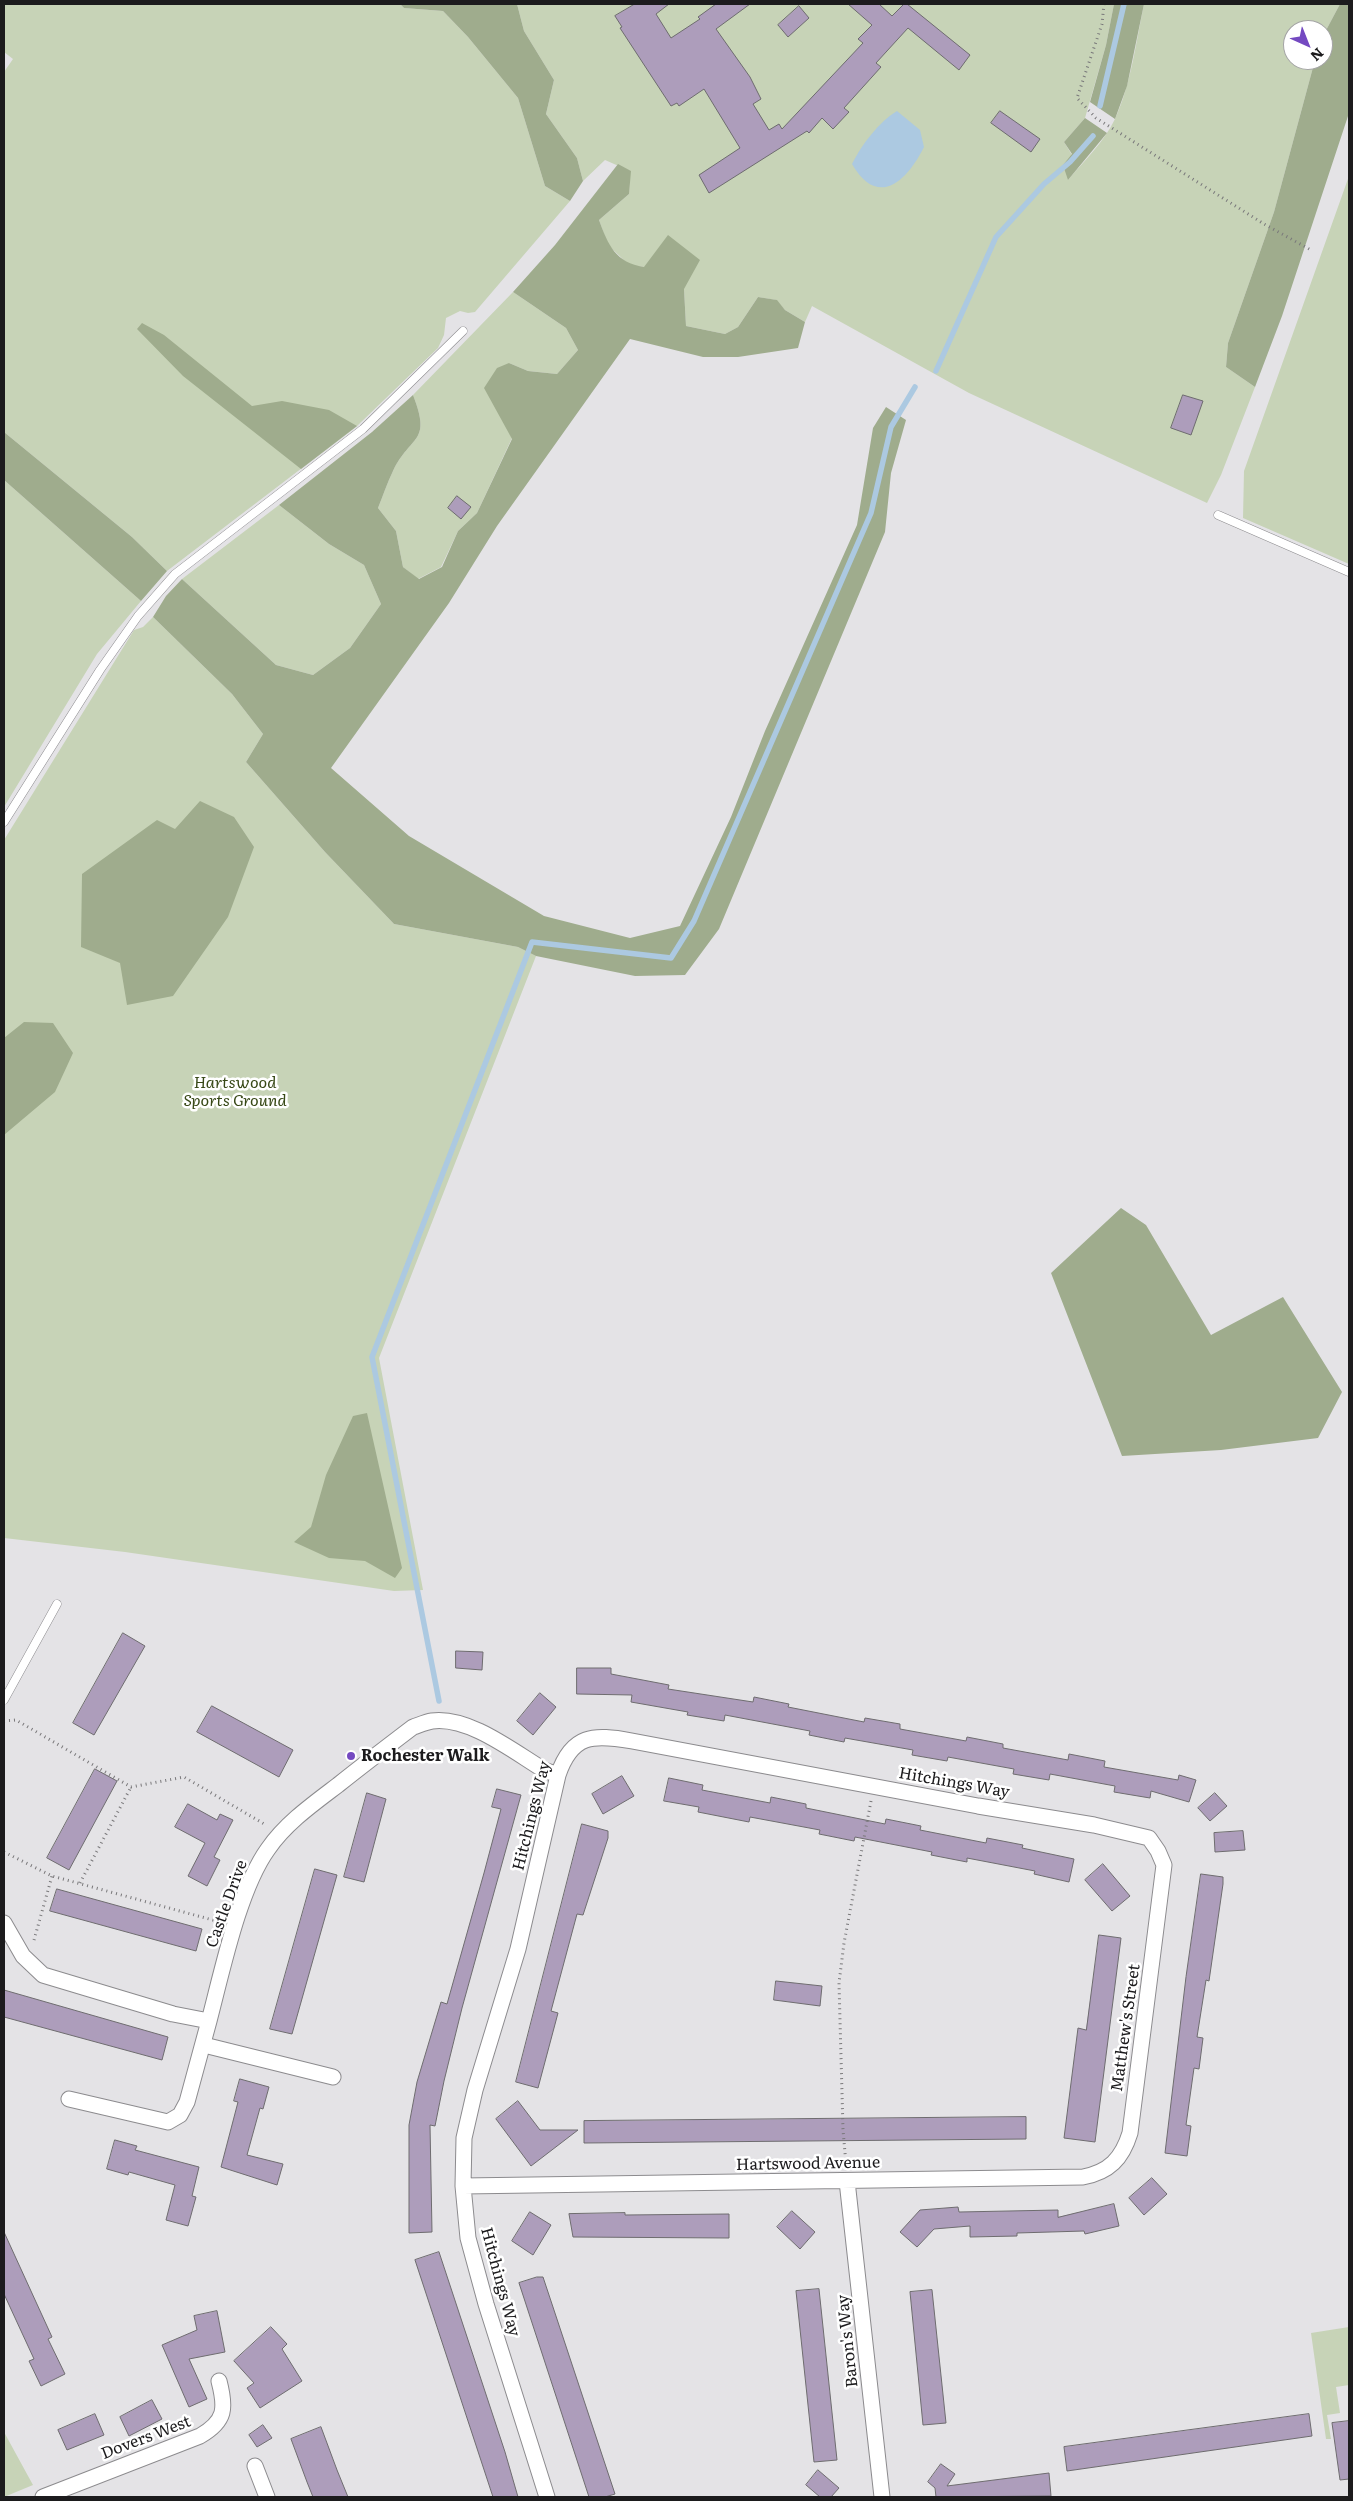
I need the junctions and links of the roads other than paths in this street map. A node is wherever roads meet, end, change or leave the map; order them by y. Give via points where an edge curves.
1 (463, 331) dead end
2 (1218, 515) dead end
3 (1349, 572) edge
4 (4, 822) edge
5 (57, 1604) dead end
6 (4, 1700) edge
7 (558, 1775) junction
8 (4, 1923) edge
9 (1157, 1928) joint
10 (209, 2021) junction
11 (204, 2045) junction
12 (333, 2077) dead end
13 (69, 2099) dead end
14 (1130, 2133) joint
15 (847, 2181) junction
16 (463, 2186) junction
17 (219, 2381) dead end
18 (255, 2466) dead end
19 (43, 2497) edge
20 (267, 2497) edge
21 (547, 2497) edge
22 (882, 2497) edge

1 - 4 lane via 363,429 175,574 138,616 100,670
2 - 3 lane
5 - 6 lane
7 - 9 street, Hitchings Way via 564,1758 575,1745 592,1737 608,1736 1094,1825 1149,1838 1164,1865
7 - 10 street, Castle Drive via 466,1725 432,1721 413,1727 311,1806 280,1833 267,1850 254,1874 235,1926
7 - 16 street, Hitchings Way via 518,1949 474,2090 464,2138
8 - 10 street via 23,1956 43,1975 173,2014
9 - 14 street, Matthew's Street
10 - 11 street, Castle Drive
11 - 12 street
11 - 13 street, Castle Drive via 188,2102 180,2115 168,2122
14 - 15 street, Hartswood Avenue via 1125,2149 1109,2168 1083,2177
15 - 16 street, Hartswood Avenue
15 - 22 street, Baron's Way
16 - 21 street, Hitchings Way via 468,2238
17 - 19 street, Dovers West via 225,2404 221,2417 211,2430
18 - 20 street

